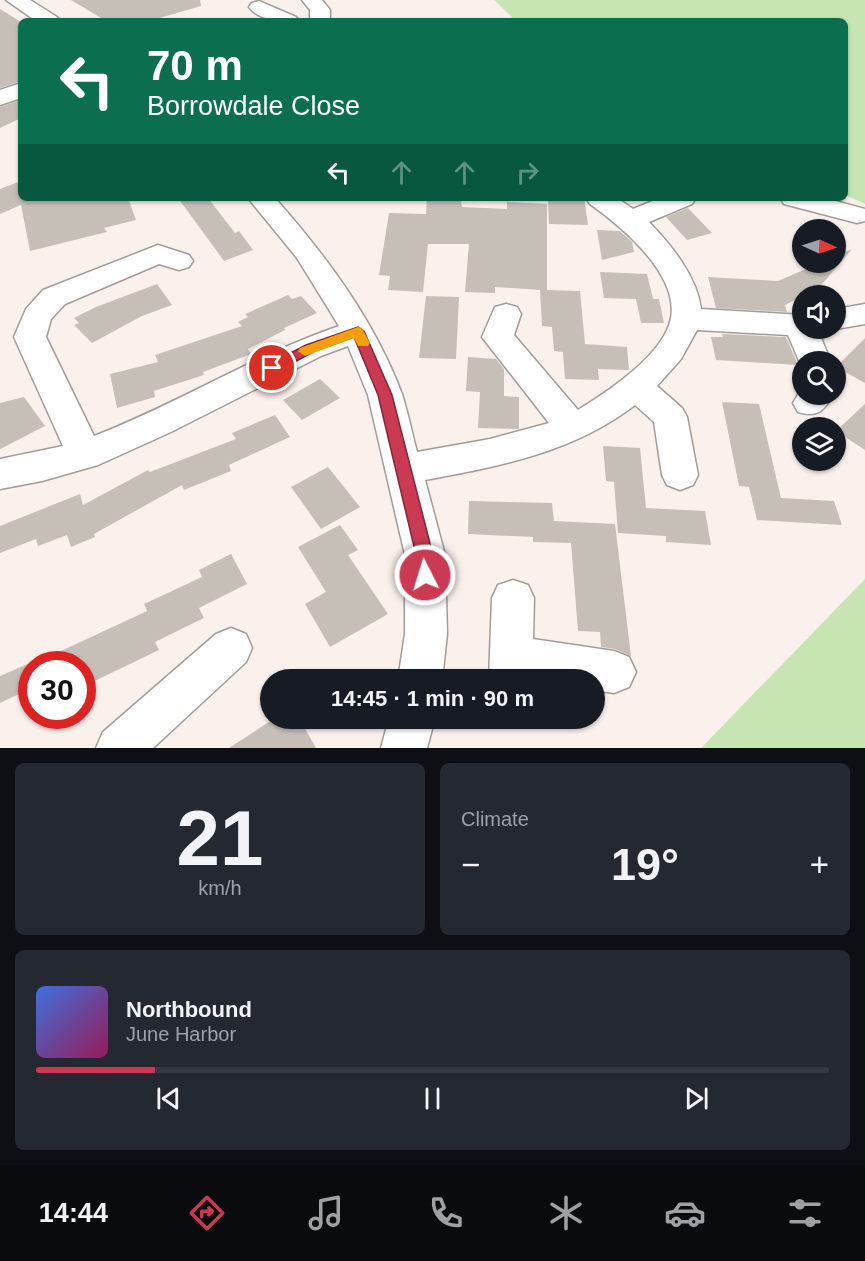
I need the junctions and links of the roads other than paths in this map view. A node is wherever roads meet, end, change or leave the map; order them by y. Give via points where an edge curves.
1 (16, 0) edge
2 (312, 0) edge
3 (259, 7) dead end
4 (45, 18) edge
5 (283, 18) edge
6 (320, 18) edge
7 (18, 91) edge
8 (0, 98) edge
9 (264, 201) edge
10 (603, 201) edge
11 (676, 201) edge
12 (804, 201) edge
13 (857, 215) dead end
14 (630, 220) junction
15 (179, 261) dead end
16 (506, 314) dead end
17 (686, 319) junction
18 (792, 325) edge
19 (358, 331) junction
20 (635, 386) junction
21 (573, 428) junction
22 (85, 455) junction
23 (404, 469) junction
24 (0, 474) edge
25 (680, 475) dead end
26 (513, 598) dead end
27 (231, 648) dead end
28 (512, 668) edge
29 (421, 669) edge
30 (614, 672) dead end
31 (409, 729) edge
32 (118, 748) edge
33 (404, 748) edge

1 - 4 street
2 - 6 street via 320,10
3 - 5 street
7 - 8 street
9 - 19 street via 308,253
10 - 14 street
11 - 14 street
12 - 13 street
14 - 17 street via 671,268 683,294
15 - 22 street via 158,254 142,260 54,297 37,316 30,337
16 - 21 street via 498,337
17 - 18 street
17 - 20 street via 670,351
19 - 22 street via 311,348 213,398
19 - 23 street via 385,395
20 - 21 street via 622,399
20 - 25 street via 670,417
21 - 23 street via 498,452
22 - 24 street
23 - 29 street via 425,555 426,634
26 - 28 street
27 - 32 street
28 - 30 street
31 - 33 street

